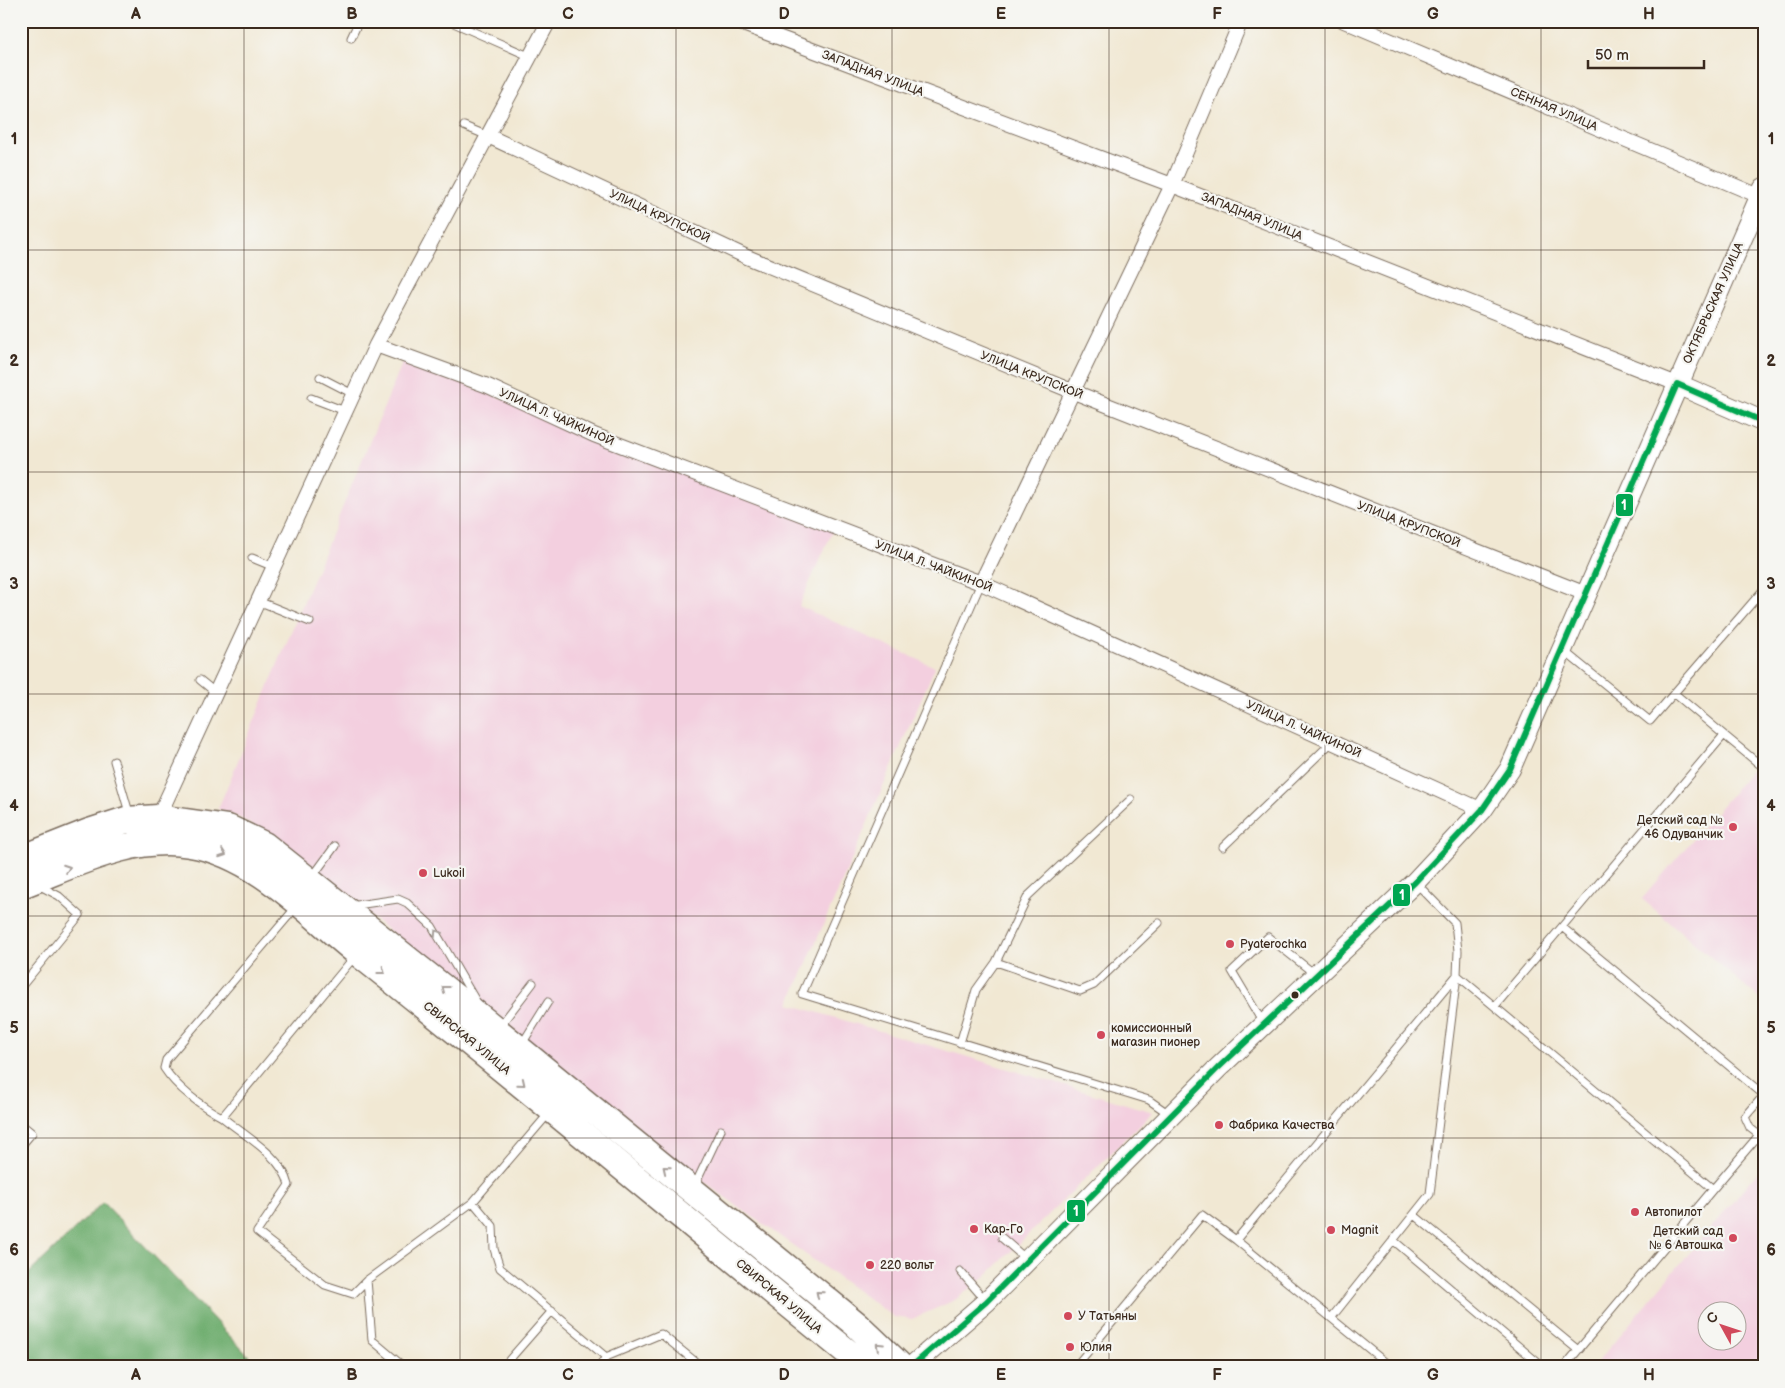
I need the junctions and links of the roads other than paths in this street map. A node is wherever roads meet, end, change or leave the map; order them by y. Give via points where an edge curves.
1 (359, 21) edge
2 (449, 21) edge
3 (549, 21) edge
4 (736, 21) edge
5 (1241, 21) edge
6 (1344, 21) edge
7 (351, 38) dead end
8 (532, 57) junction
9 (464, 126) dead end
10 (488, 136) junction
11 (1172, 185) junction
12 (1763, 194) edge
13 (376, 344) junction
14 (320, 377) dead end
15 (1676, 384) junction
16 (1074, 392) junction
17 (353, 394) junction
18 (311, 398) dead end
19 (345, 411) junction
20 (1764, 422) edge
21 (252, 558) dead end
22 (274, 567) junction
23 (981, 584) junction
24 (1764, 589) edge
25 (1586, 594) junction
26 (258, 601) junction
27 (310, 622) dead end
28 (1562, 650) junction
29 (200, 680) dead end
30 (216, 693) junction
31 (1674, 693) junction
32 (1724, 735) junction
33 (1332, 742) junction
34 (114, 761) dead end
35 (1764, 768) edge
36 (1131, 799) dead end
37 (1482, 810) junction
38 (158, 818) junction
39 (131, 820) junction
40 (335, 846) dead end
41 (1223, 847) dead end
42 (24, 868) edge
43 (1415, 882) junction
44 (304, 892) junction
45 (343, 910) junction
46 (1159, 923) dead end
47 (1562, 927) junction
48 (358, 953) junction
49 (996, 962) junction
50 (1316, 975) junction
51 (1457, 975) junction
52 (533, 982) dead end
53 (21, 987) edge
54 (548, 1002) dead end
55 (1495, 1006) junction
56 (1264, 1024) junction
57 (492, 1026) junction
58 (960, 1042) junction
59 (519, 1048) junction
60 (553, 1108) junction
61 (1171, 1116) junction
62 (222, 1117) junction
63 (21, 1124) edge
64 (721, 1130) dead end
65 (1761, 1137) edge
66 (21, 1146) edge
67 (1712, 1189) junction
68 (693, 1190) junction
69 (473, 1202) junction
70 (1414, 1215) junction
71 (1002, 1238) dead end
72 (1236, 1240) junction
73 (1393, 1240) junction
74 (1028, 1261) junction
75 (960, 1271) dead end
76 (367, 1280) junction
77 (986, 1302) junction
78 (552, 1311) junction
79 (1332, 1317) junction
80 (1578, 1350) junction
81 (606, 1357) junction
82 (404, 1367) edge
83 (503, 1367) edge
84 (599, 1367) edge
85 (702, 1367) edge
86 (866, 1367) edge
87 (901, 1367) edge
88 (911, 1367) edge
89 (1075, 1367) edge
90 (1391, 1367) edge
91 (1543, 1367) edge
92 (1564, 1367) edge

1 - 7 lane
2 - 8 lane
3 - 8 street
4 - 11 street, ЗАПАДНАЯ УЛИЦА
5 - 11 street
6 - 12 street, СЕННАЯ УЛИЦА
8 - 10 street
9 - 10 lane
10 - 13 street
10 - 16 street, УЛИЦА КРУПСКОЙ via 747,257
11 - 15 street, ЗАПАДНАЯ УЛИЦА
11 - 16 street
12 - 15 main road, ОКТЯБРЬСКАЯ УЛИЦА
13 - 17 street
13 - 23 street, УЛИЦА Л. ЧАЙКИНОЙ via 488,386 594,436
14 - 17 lane
15 - 20 main road, ЗАПАДНАЯ УЛИЦА
15 - 25 main road, ОКТЯБРЬСКАЯ УЛИЦА
16 - 23 street
16 - 25 street, УЛИЦА КРУПСКОЙ
17 - 19 street
18 - 19 lane
19 - 22 street
21 - 22 lane
22 - 26 street
23 - 33 street, УЛИЦА Л. ЧАЙКИНОЙ
23 - 58 lane via 802,994
24 - 31 lane
25 - 28 main road, ОКТЯБРЬСКАЯ УЛИЦА
26 - 27 lane
26 - 30 street
28 - 31 lane via 1650,721
28 - 37 main road, ОКТЯБРЬСКАЯ УЛИЦА via 1510,769
29 - 30 lane
30 - 38 street
31 - 32 lane
32 - 35 lane
32 - 47 lane
33 - 37 street, УЛИЦА Л. ЧАЙКИНОЙ
33 - 41 lane
34 - 39 lane
36 - 49 lane via 1028,896
37 - 43 main road, ОКТЯБРЬСКАЯ УЛИЦА
38 - 39 highway, СВИРСКАЯ УЛИЦА
38 - 44 highway, СВИРСКАЯ УЛИЦА via 228,828 264,845
39 - 42 highway, СВИРСКАЯ УЛИЦА via 89,832
40 - 44 lane
42 -> 44 highway, СВИРСКАЯ УЛИЦА via 154,842 191,844 228,854 263,875
42 - 53 lane via 80,915
43 - 50 main road, ОКТЯБРЬСКАЯ УЛИЦА
43 - 51 lane via 1455,923
44 - 45 highway, СВИРСКАЯ УЛИЦА
44 - 48 highway, СВИРСКАЯ УЛИЦА
44 - 62 lane via 166,1060 164,1068 171,1080
57 -> 45 highway, СВИРСКАЯ УЛИЦА
57 -> 45 lane via 432,926 407,903 398,899 382,900 354,904
46 - 49 lane via 1094,986 1080,991
47 - 55 lane
47 - 65 lane via 1764,1095 1745,1117 1750,1128
48 -> 60 highway, СВИРСКАЯ УЛИЦА
48 - 62 lane
49 - 58 lane via 976,990
50 - 56 main road, ОКТЯБРЬСКАЯ УЛИЦА
50 - 56 lane via 1268,937 1232,972
51 - 55 lane
51 - 70 lane via 1430,1194
51 - 72 lane
52 - 57 lane
54 - 59 lane
55 - 67 lane
56 - 61 main road, ОКТЯБРЬСКАЯ УЛИЦА
57 - 59 highway, СВИРСКАЯ УЛИЦА
58 - 61 lane via 1149,1100
68 -> 59 highway, СВИРСКАЯ УЛИЦА
60 - 69 lane
60 - 86 highway, СВИРСКАЯ УЛИЦА
61 - 74 main road, ОКТЯБРЬСКАЯ УЛИЦА
62 - 76 lane via 274,1159 286,1173 290,1186 257,1232 325,1285 353,1294
63 - 66 lane via 32,1133
64 - 68 lane
65 - 67 lane
67 - 80 lane
87 -> 68 highway, СВИРСКАЯ УЛИЦА via 857,1325
69 - 76 lane
69 - 78 lane via 493,1226 494,1249 500,1268
70 - 73 lane
70 - 80 lane
71 - 74 lane
72 - 79 lane
72 - 89 lane via 1202,1215
73 - 79 lane
73 - 91 lane
74 - 77 main road, ОКТЯБРЬСКАЯ УЛИЦА
75 - 77 lane
76 - 82 lane via 372,1340
77 - 88 main road, ОКТЯБРЬСКАЯ УЛИЦА
78 - 81 lane
78 - 83 lane
79 - 90 lane
80 - 92 lane
81 - 84 lane
81 - 85 lane via 661,1334

